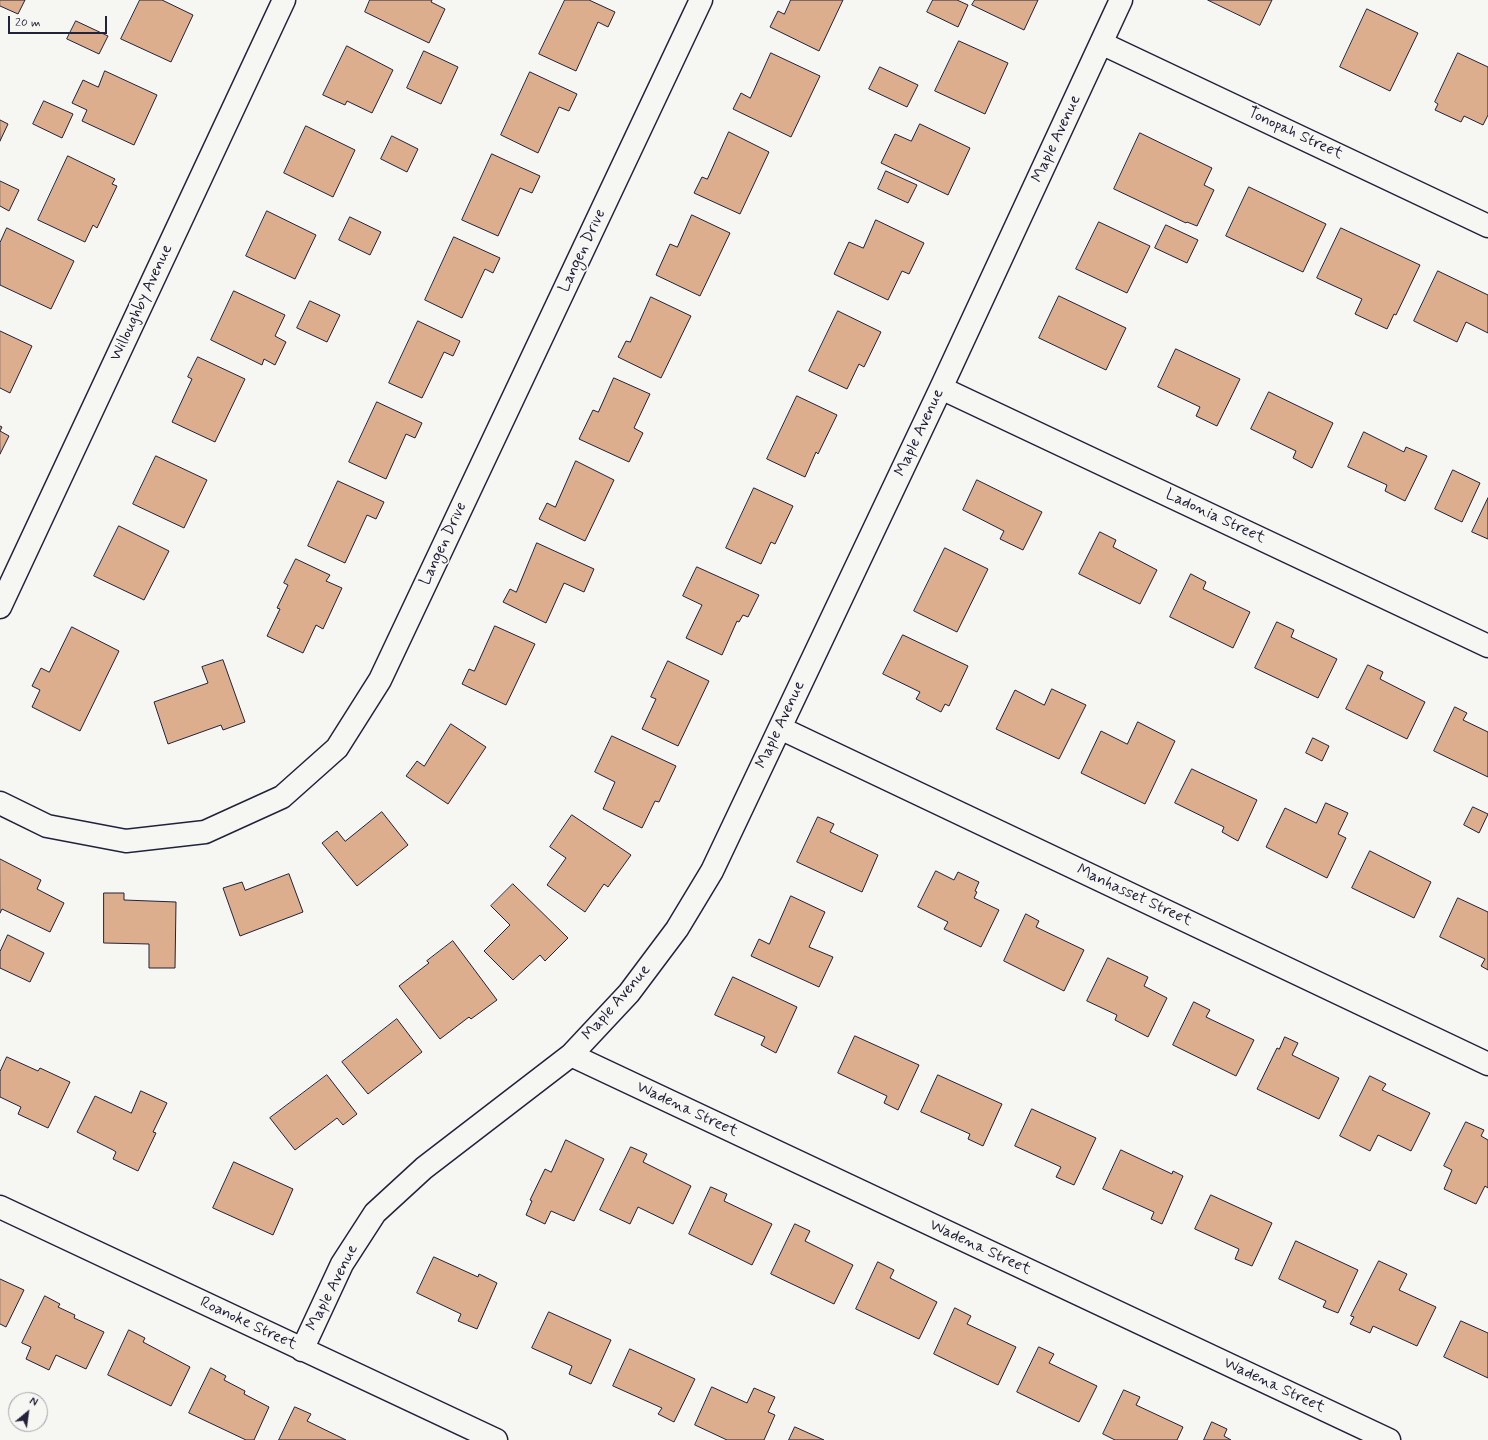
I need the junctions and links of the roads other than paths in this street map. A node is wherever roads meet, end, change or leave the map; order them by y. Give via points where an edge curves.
1 (284, 0) edge
2 (701, 0) edge
3 (1121, 0) edge
4 (1101, 43) junction
5 (1488, 226) edge
6 (941, 388) junction
7 (0, 607) edge
8 (1488, 646) edge
9 (780, 728) junction
10 (0, 803) edge
11 (571, 1055) junction
12 (1488, 1064) edge
13 (0, 1207) edge
14 (302, 1350) junction
15 (496, 1440) edge
16 (1389, 1440) edge

1 - 7 street, Willoughby Avenue
2 - 10 street, Langen Drive via 380,680 337,748 282,797 205,832 126,842 47,826
3 - 4 street, Maple Avenue
4 - 5 street, Tonopah Street
4 - 6 street, Maple Avenue
6 - 8 street, Ladonia Street
6 - 9 street, Maple Avenue
9 - 11 street, Maple Avenue via 712,871 677,929 629,993
9 - 12 street, Manhasset Street
11 - 14 street, Maple Avenue via 424,1168 375,1213 342,1264
11 - 16 street, Wadena Street
13 - 14 street, Roanoke Street
14 - 15 street, Roanoke Street

